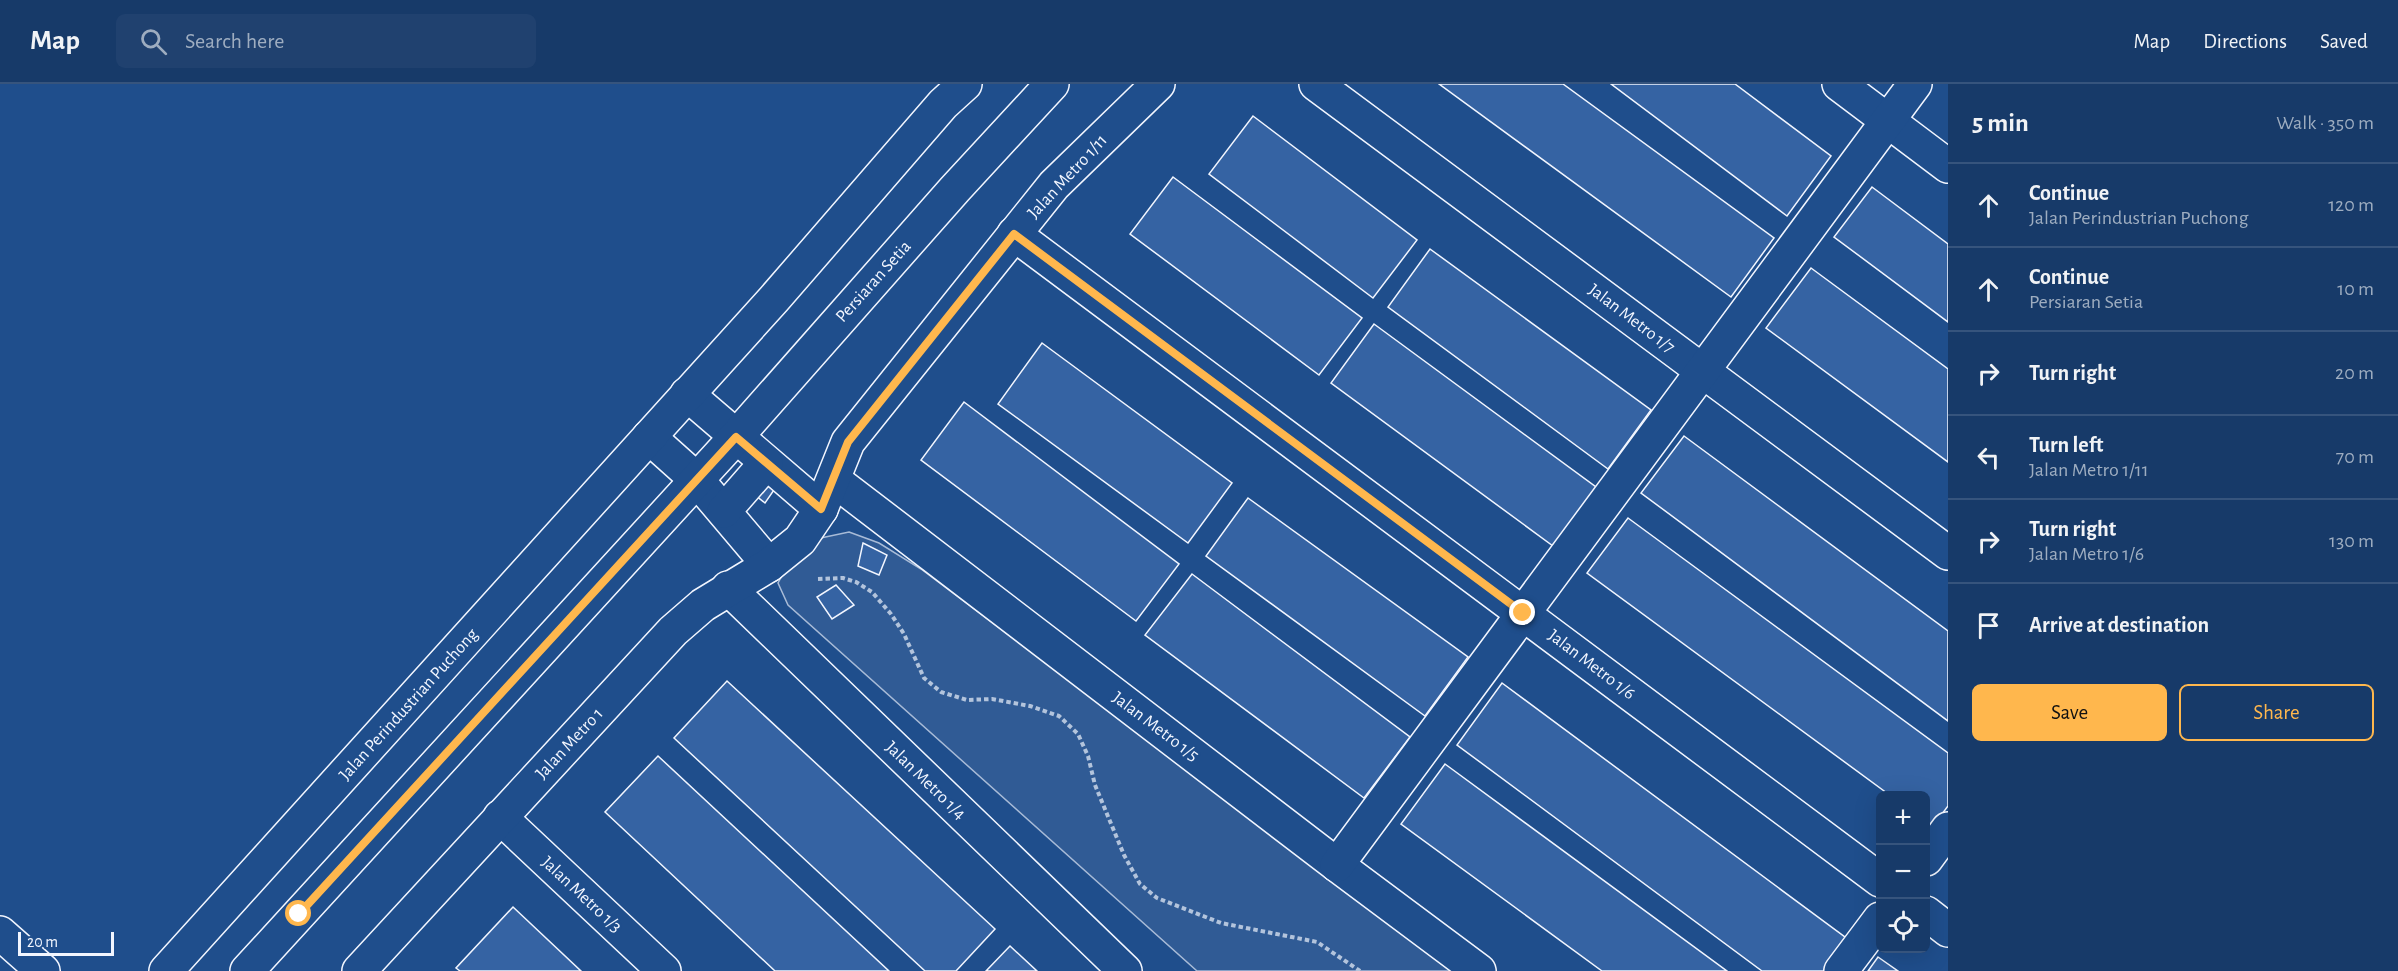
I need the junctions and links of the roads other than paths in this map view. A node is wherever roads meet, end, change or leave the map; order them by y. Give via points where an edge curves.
1 (964, 84) edge
2 (1052, 84) edge
3 (1158, 84) edge
4 (1316, 84) edge
5 (1839, 84) edge
6 (1915, 84) edge
7 (1888, 121) junction
8 (1948, 166) edge
9 (1014, 234) junction
10 (1702, 371) junction
11 (687, 394) junction
12 (649, 437) junction
13 (736, 437) junction
14 (766, 463) junction
15 (697, 480) junction
16 (828, 495) junction
17 (724, 511) junction
18 (801, 540) joint
19 (1948, 553) edge
20 (769, 565) junction
21 (728, 588) junction
22 (1523, 613) junction
23 (500, 817) junction
24 (1948, 829) edge
25 (1930, 854) edge
26 (1337, 865) junction
27 (1876, 876) edge
28 (1930, 916) edge
29 (1876, 926) edge
30 (1948, 930) edge
31 (0, 933) edge
32 (43, 971) edge
33 (166, 971) edge
34 (248, 971) edge
35 (359, 971) edge
36 (664, 971) edge
37 (1125, 971) edge
38 (1479, 971) edge
39 (1841, 971) edge

1 - 11 street
2 - 13 street, Persiaran Setia
3 - 9 street, Jalan Metro 1/11 via 1054,185
4 - 10 street, Jalan Metro 1/7
5 - 7 street
6 - 7 street
7 - 8 street
7 - 10 street
9 - 16 street, Jalan Metro 1/11 via 848,442
9 - 22 street, Jalan Metro 1/6
10 - 19 street, Jalan Metro 1/7
10 - 22 street
11 - 12 street
11 - 13 street, Jalan Metro 1/5
12 - 15 street
12 - 33 street, Jalan Perindustrian Puchong
13 - 14 street, Jalan Metro 1/5
13 - 15 street, Persiaran Setia
14 - 16 street, Jalan Metro 1/5
14 - 17 street
15 - 17 street
15 - 34 street
16 - 18 street, Jalan Metro 1/11
16 - 26 street, Jalan Metro 1/5
17 - 20 street
18 - 20 street, Jalan Metro 1
20 - 21 street, Jalan Metro 1
21 - 23 street, Jalan Metro 1 via 673,631
21 - 37 street, Jalan Metro 1/4
22 - 26 street
22 - 27 street, Jalan Metro 1/6
23 - 35 street, Jalan Metro 1
23 - 36 street, Jalan Metro 1/3
24 - 25 street
26 - 38 street, Jalan Metro 1/5
28 - 30 street
29 - 39 street
31 - 32 street

